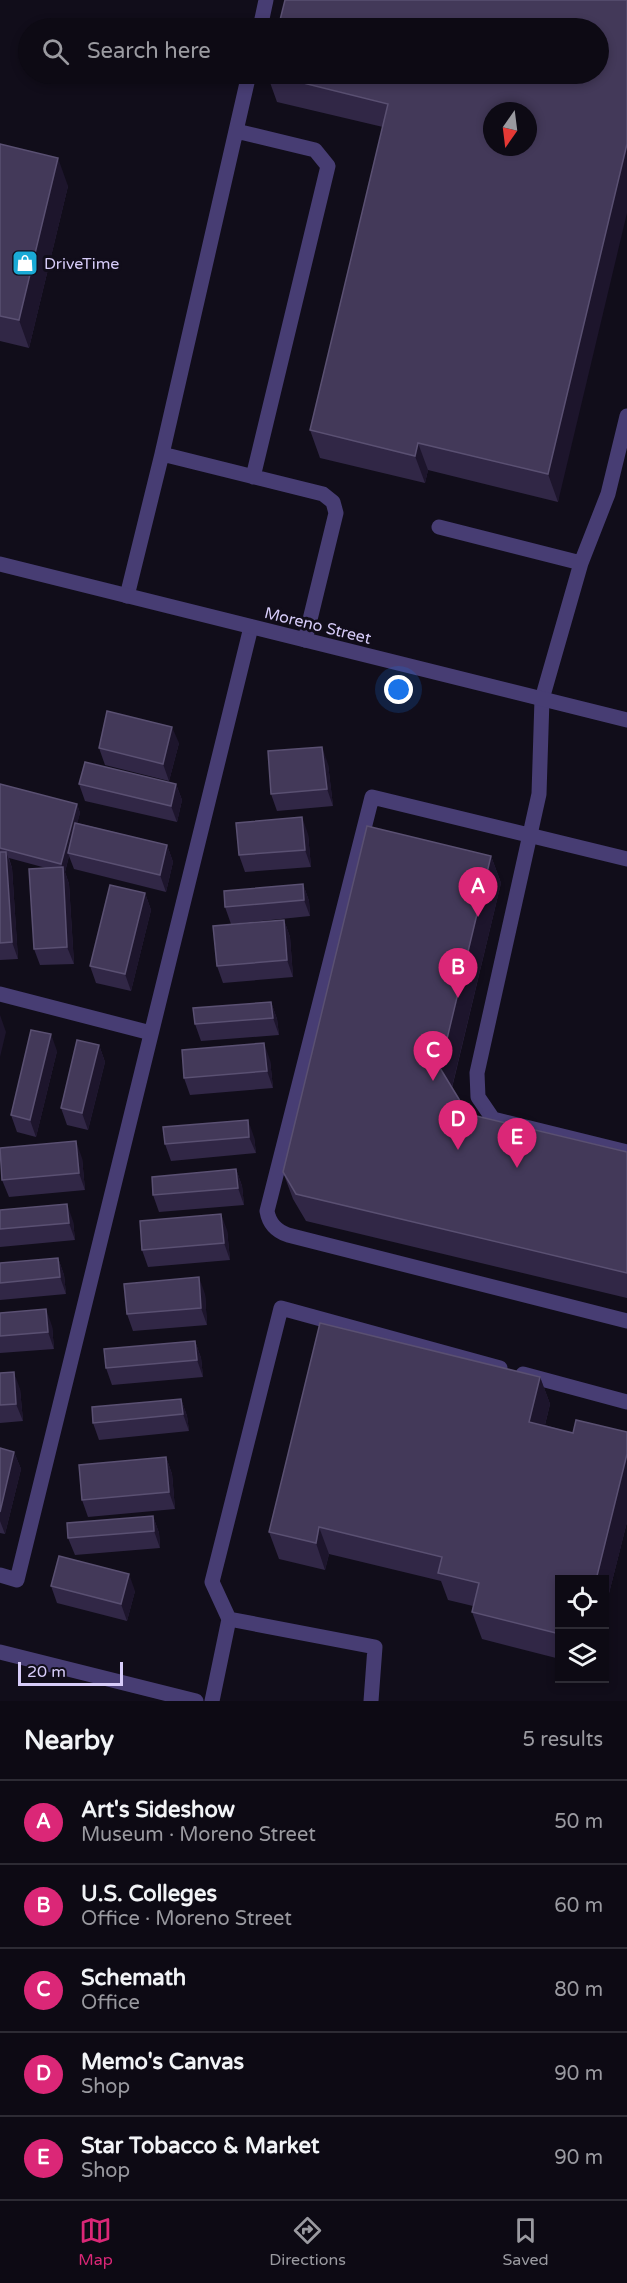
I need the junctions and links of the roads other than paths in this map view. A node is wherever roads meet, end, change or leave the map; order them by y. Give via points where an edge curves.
1 (266, 0) edge
2 (262, 18) edge
3 (247, 84) edge
4 (236, 131) junction
5 (627, 416) edge
6 (162, 454) junction
7 (253, 477) junction
8 (439, 527) dead end
9 (581, 563) junction
10 (0, 564) edge
11 (127, 596) junction
12 (251, 627) junction
13 (305, 640) junction
14 (542, 699) junction
15 (627, 720) edge
16 (530, 835) junction
17 (627, 859) edge
18 (0, 994) edge
19 (151, 1032) junction
20 (627, 1152) edge
21 (627, 1321) edge
22 (627, 1402) edge
23 (0, 1575) edge
24 (229, 1619) junction
25 (0, 1652) edge
26 (196, 1701) edge
27 (212, 1701) edge
28 (371, 1701) edge

1 - 2 street
3 - 4 street
4 - 6 street
4 - 7 street via 315,150 328,166
5 - 9 street via 608,494
6 - 7 street
6 - 11 street
7 - 13 street via 323,494 333,502 336,513
8 - 9 street
9 - 14 street
10 - 11 street, Moreno Street
11 - 12 street, Moreno Street
12 - 13 street, Moreno Street
12 - 19 street
13 - 14 street, Moreno Street
14 - 15 street, Moreno Street
14 - 16 street via 539,794
16 - 17 street
16 - 20 street via 477,1073 478,1097 493,1119
16 - 21 street via 372,797 267,1211 274,1226 288,1235
18 - 19 street
19 - 23 street via 17,1580
22 - 24 street via 281,1308 212,1582
24 - 27 street
24 - 28 street via 375,1647
25 - 26 street

